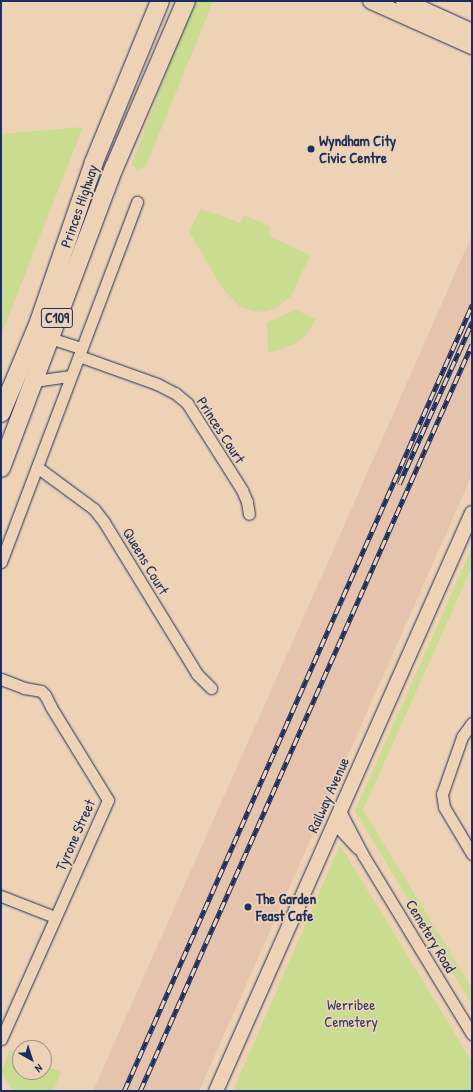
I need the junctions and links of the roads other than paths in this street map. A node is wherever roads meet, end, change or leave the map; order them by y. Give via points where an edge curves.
1 (160, 1) edge
2 (186, 1) edge
3 (371, 1) edge
4 (404, 1) edge
5 (472, 32) edge
6 (472, 46) edge
7 (94, 162) junction
8 (114, 168) junction
9 (138, 202) dead end
10 (50, 338) junction
11 (80, 352) junction
12 (26, 354) junction
13 (71, 376) junction
14 (34, 381) junction
15 (1, 413) edge
16 (37, 467) junction
17 (1, 468) edge
18 (472, 513) edge
19 (249, 514) dead end
20 (1, 562) edge
21 (1, 679) edge
22 (211, 688) dead end
23 (472, 723) edge
24 (340, 810) junction
25 (335, 824) junction
26 (363, 854) junction
27 (472, 854) edge
28 (1, 896) edge
29 (55, 917) junction
30 (472, 1034) edge
31 (1, 1039) edge
32 (216, 1091) edge

1 - 7 highway, Princes Highway / C109
2 - 8 highway, Princes Highway / C109
3 - 6 main road
4 - 5 main road
7 - 8 highway
7 - 12 highway, Princes Highway / C109
8 - 10 highway, Princes Highway / C109
9 - 11 street
10 - 11 street
10 - 12 highway
10 - 14 highway, Princes Highway / C109
11 - 13 street
11 - 19 street, Princes Court via 157,384 175,393 187,403 242,490
12 - 15 highway, Princes Highway / C109
13 - 14 street
13 - 16 street
14 - 17 highway, Princes Highway / C109
16 - 20 street
16 - 22 street, Queens Court via 94,509 197,674
18 - 24 street, Railway Avenue
21 - 29 street, Tyrone Street via 24,688 41,691 46,695 108,800
23 - 27 street via 462,737 442,794 444,807
24 - 25 street, Railway Avenue
24 - 26 street, Cemetery Road
25 - 26 street, Cemetery Road
25 - 32 street, Railway Avenue
26 - 30 street, Cemetery Road
28 - 29 street
29 - 31 street, Tyrone Street

